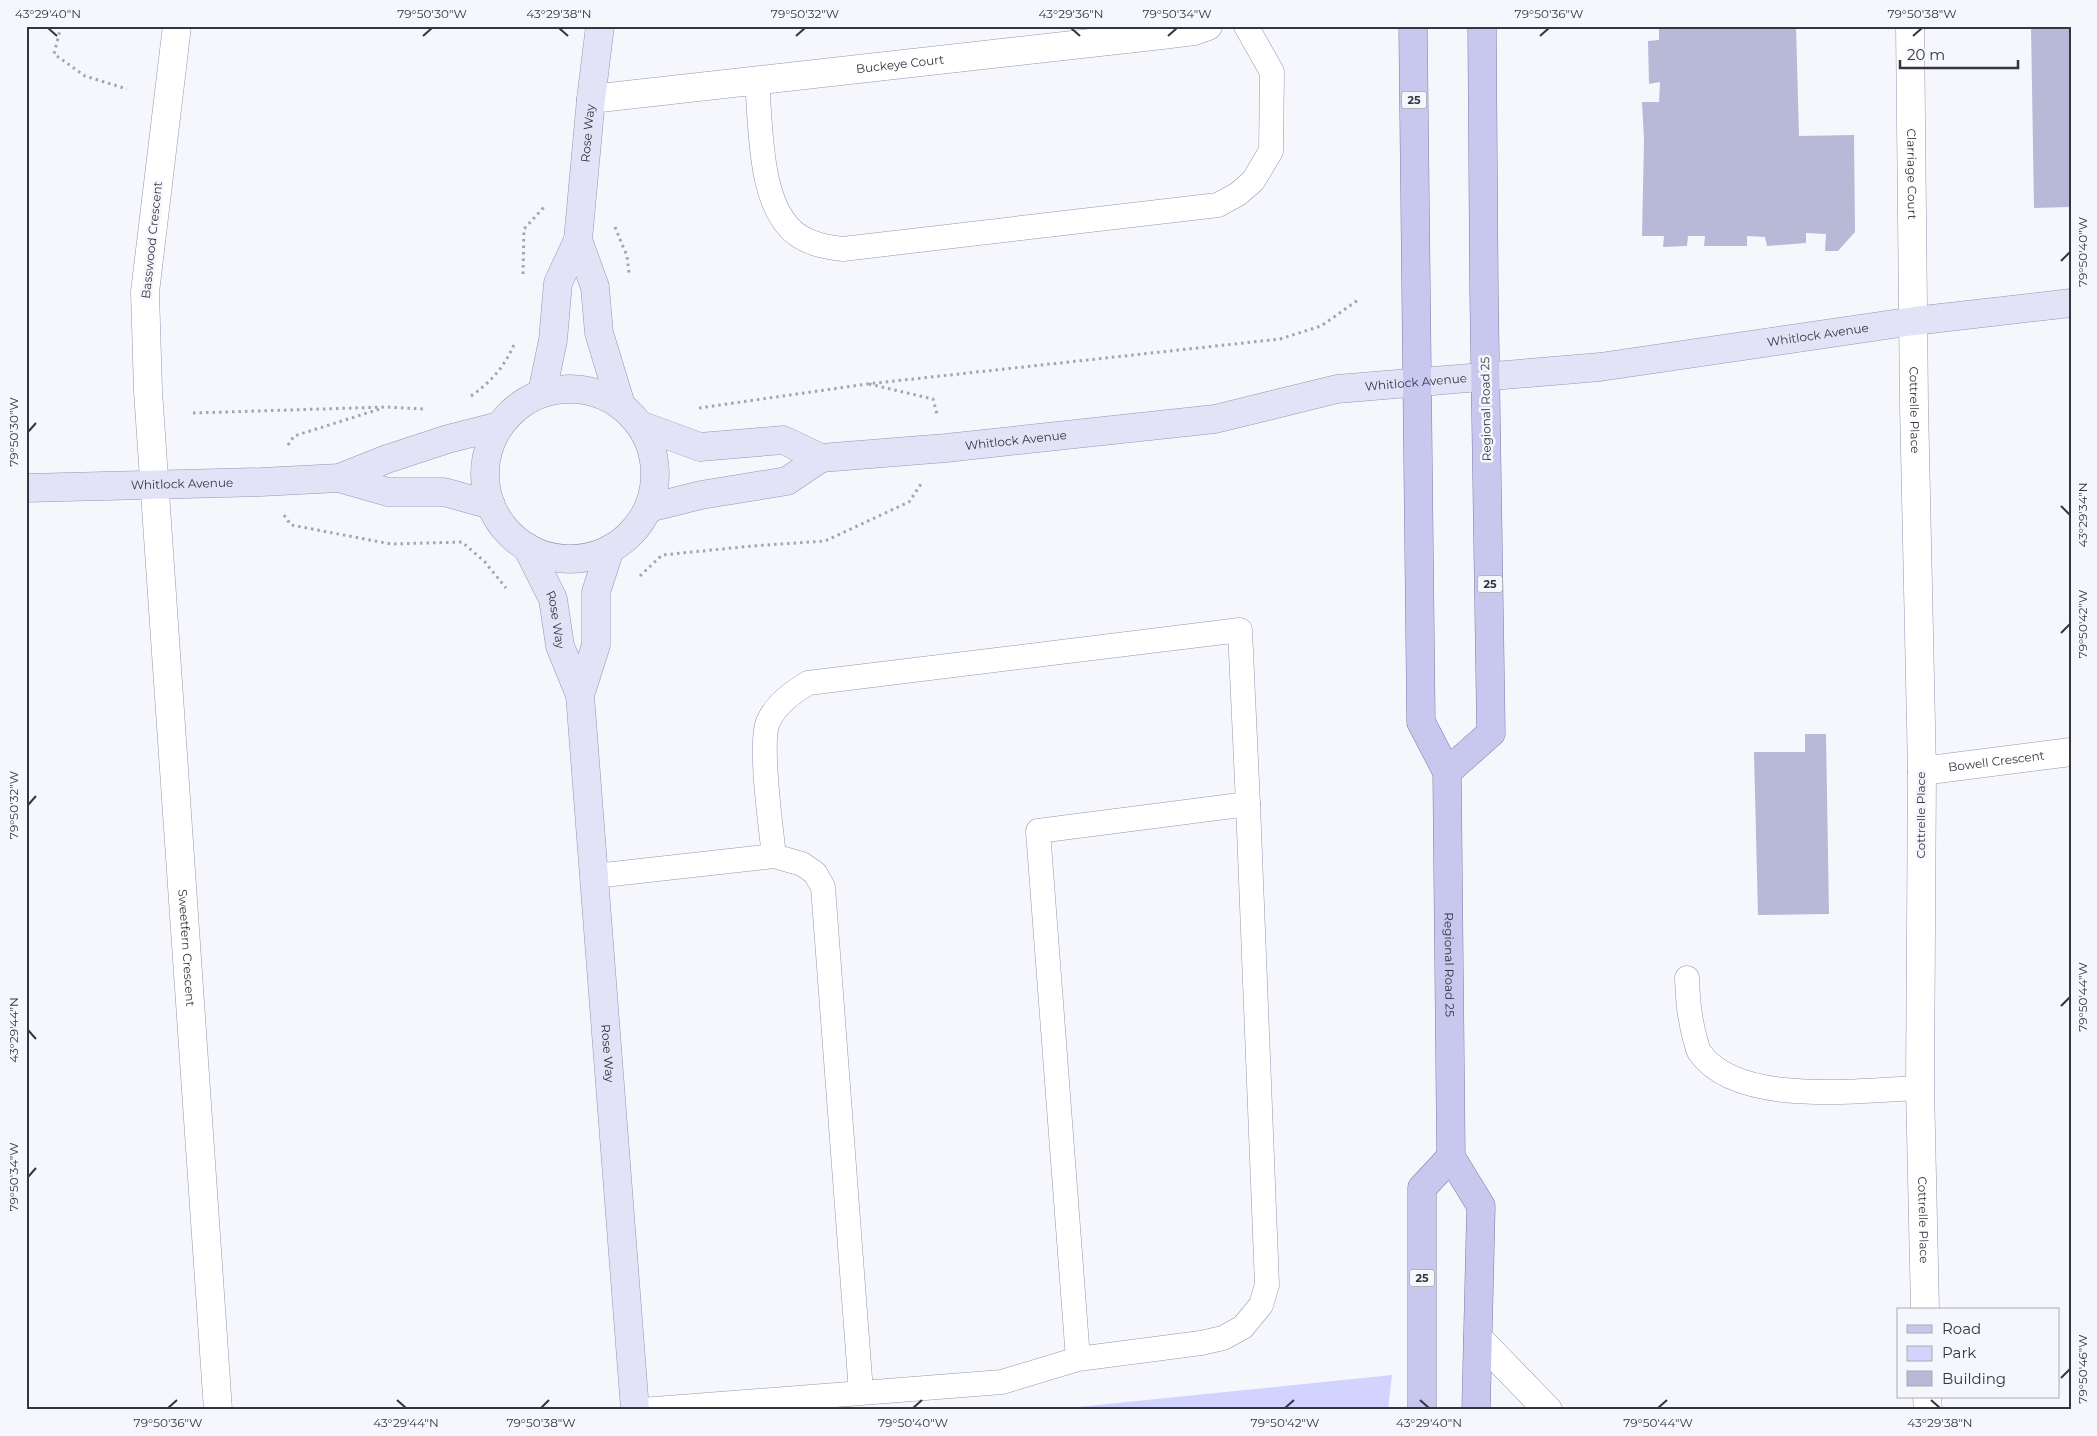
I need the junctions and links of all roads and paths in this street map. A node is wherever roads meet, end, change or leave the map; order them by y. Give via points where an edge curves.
1 (61, 26) edge
2 (177, 26) edge
3 (600, 26) edge
4 (1208, 26) edge
5 (1246, 26) edge
6 (1413, 26) edge
7 (1482, 26) edge
8 (1910, 26) edge
9 (757, 81) junction
10 (127, 89) dead end
11 (591, 99) junction
12 (524, 229) dead end
13 (578, 240) junction
14 (627, 256) dead end
15 (629, 275) dead end
16 (523, 283) dead end
17 (1358, 300) dead end
18 (2071, 303) edge
19 (1914, 321) junction
20 (519, 334) dead end
21 (1486, 376) junction
22 (1416, 382) junction
23 (867, 384) junction
24 (542, 393) junction
25 (465, 398) dead end
26 (621, 405) junction
27 (697, 408) dead end
28 (428, 409) dead end
29 (193, 413) dead end
30 (640, 425) junction
31 (499, 426) junction
32 (946, 448) junction
33 (821, 458) junction
34 (339, 478) junction
35 (156, 485) junction
36 (26, 488) edge
37 (491, 505) junction
38 (649, 508) junction
39 (390, 544) dead end
40 (527, 547) junction
41 (610, 549) junction
42 (637, 582) dead end
43 (508, 593) dead end
44 (580, 695) junction
45 (2071, 752) edge
46 (1447, 772) junction
47 (1922, 772) junction
48 (1248, 804) junction
49 (774, 856) junction
50 (595, 876) junction
51 (1688, 978) dead end
52 (1920, 1088) junction
53 (1451, 1158) junction
54 (1925, 1308) edge
55 (1478, 1338) junction
56 (1078, 1359) junction
57 (861, 1392) junction
58 (218, 1410) edge
59 (635, 1410) edge
60 (642, 1410) edge
61 (1422, 1410) edge
62 (1476, 1410) edge
63 (1548, 1410) edge

1 - 10 path via 54,54 85,76
2 - 35 street, Basswood Crescent via 145,292 148,391
3 - 11 street, Rose Way
4 - 9 street, Buckeye Court via 1162,35
5 - 9 lane via 1272,72 1271,151 1253,181 1238,194 1218,205 843,248 818,246 798,236 780,217 768,186
6 - 22 main road, Regional Road 25 / 25
7 - 21 main road, Regional Road 25 / 25
8 - 19 street, Clarriage Court
9 - 11 street, Buckeye Court
11 - 13 street, Rose Way
12 - 16 path
13 - 24 street, Rose Way via 558,283 553,340
13 - 26 street, Rose Way via 595,288 599,333
14 - 15 path
17 - 23 path via 1321,326 1280,339
18 - 19 street, Whitlock Avenue
19 - 21 street, Whitlock Avenue via 1600,367
19 - 47 street, Cottrelle Place
20 - 25 path via 509,357 492,379
21 - 22 street, Whitlock Avenue
21 - 46 main road, Regional Road 25 / 25 via 1491,733
22 - 32 street, Whitlock Avenue via 1336,389 1215,419
22 - 46 main road, Regional Road 25 / 25 via 1420,722
23 - 27 path
23 - 32 path via 934,399
24 - 26 street via 569,388 597,393
24 - 31 street via 520,406
26 - 30 street
28 - 29 path via 386,407
30 - 33 street, Whitlock Avenue via 700,447 783,440
30 - 38 street via 654,460 656,480
31 - 34 street, Whitlock Avenue via 430,445
31 - 37 street via 488,451 485,478
32 - 33 street, Whitlock Avenue
32 - 42 path via 909,502 825,541 662,555 641,573
33 - 38 street via 788,481 701,495
34 - 35 street, Whitlock Avenue
34 - 37 street, Whitlock Avenue via 388,492 444,492
35 - 36 street, Whitlock Avenue
35 - 58 street, Sweetfern Crescent
37 - 40 street via 505,529
38 - 41 street via 633,532
39 - 43 path via 462,542 486,562
40 - 41 street via 554,558 583,559
40 - 44 street, Rose Way via 553,599 560,646
41 - 44 street, Rose Way via 596,592 596,645
44 - 50 street, Rose Way
45 - 47 street, Bowell Crescent
46 - 53 main road, Regional Road 25 / 25
47 - 52 street, Cottrelle Place
48 - 49 lane via 1240,630 808,683 790,694 774,712 764,743
48 - 56 lane via 1266,1285 1261,1305 1243,1327 1223,1338
48 - 56 lane via 1038,831
49 - 50 lane
49 - 57 lane via 802,864 815,873 823,887
50 - 59 street, Rose Way
51 - 52 lane via 1688,1010 1699,1052 1721,1072 1757,1086 1801,1093
52 - 54 street, Cottrelle Place
53 - 55 main road via 1481,1206
53 - 61 main road, 25 via 1422,1188
55 - 62 main road
55 - 63 street
56 - 57 lane via 1002,1382
57 - 60 lane

